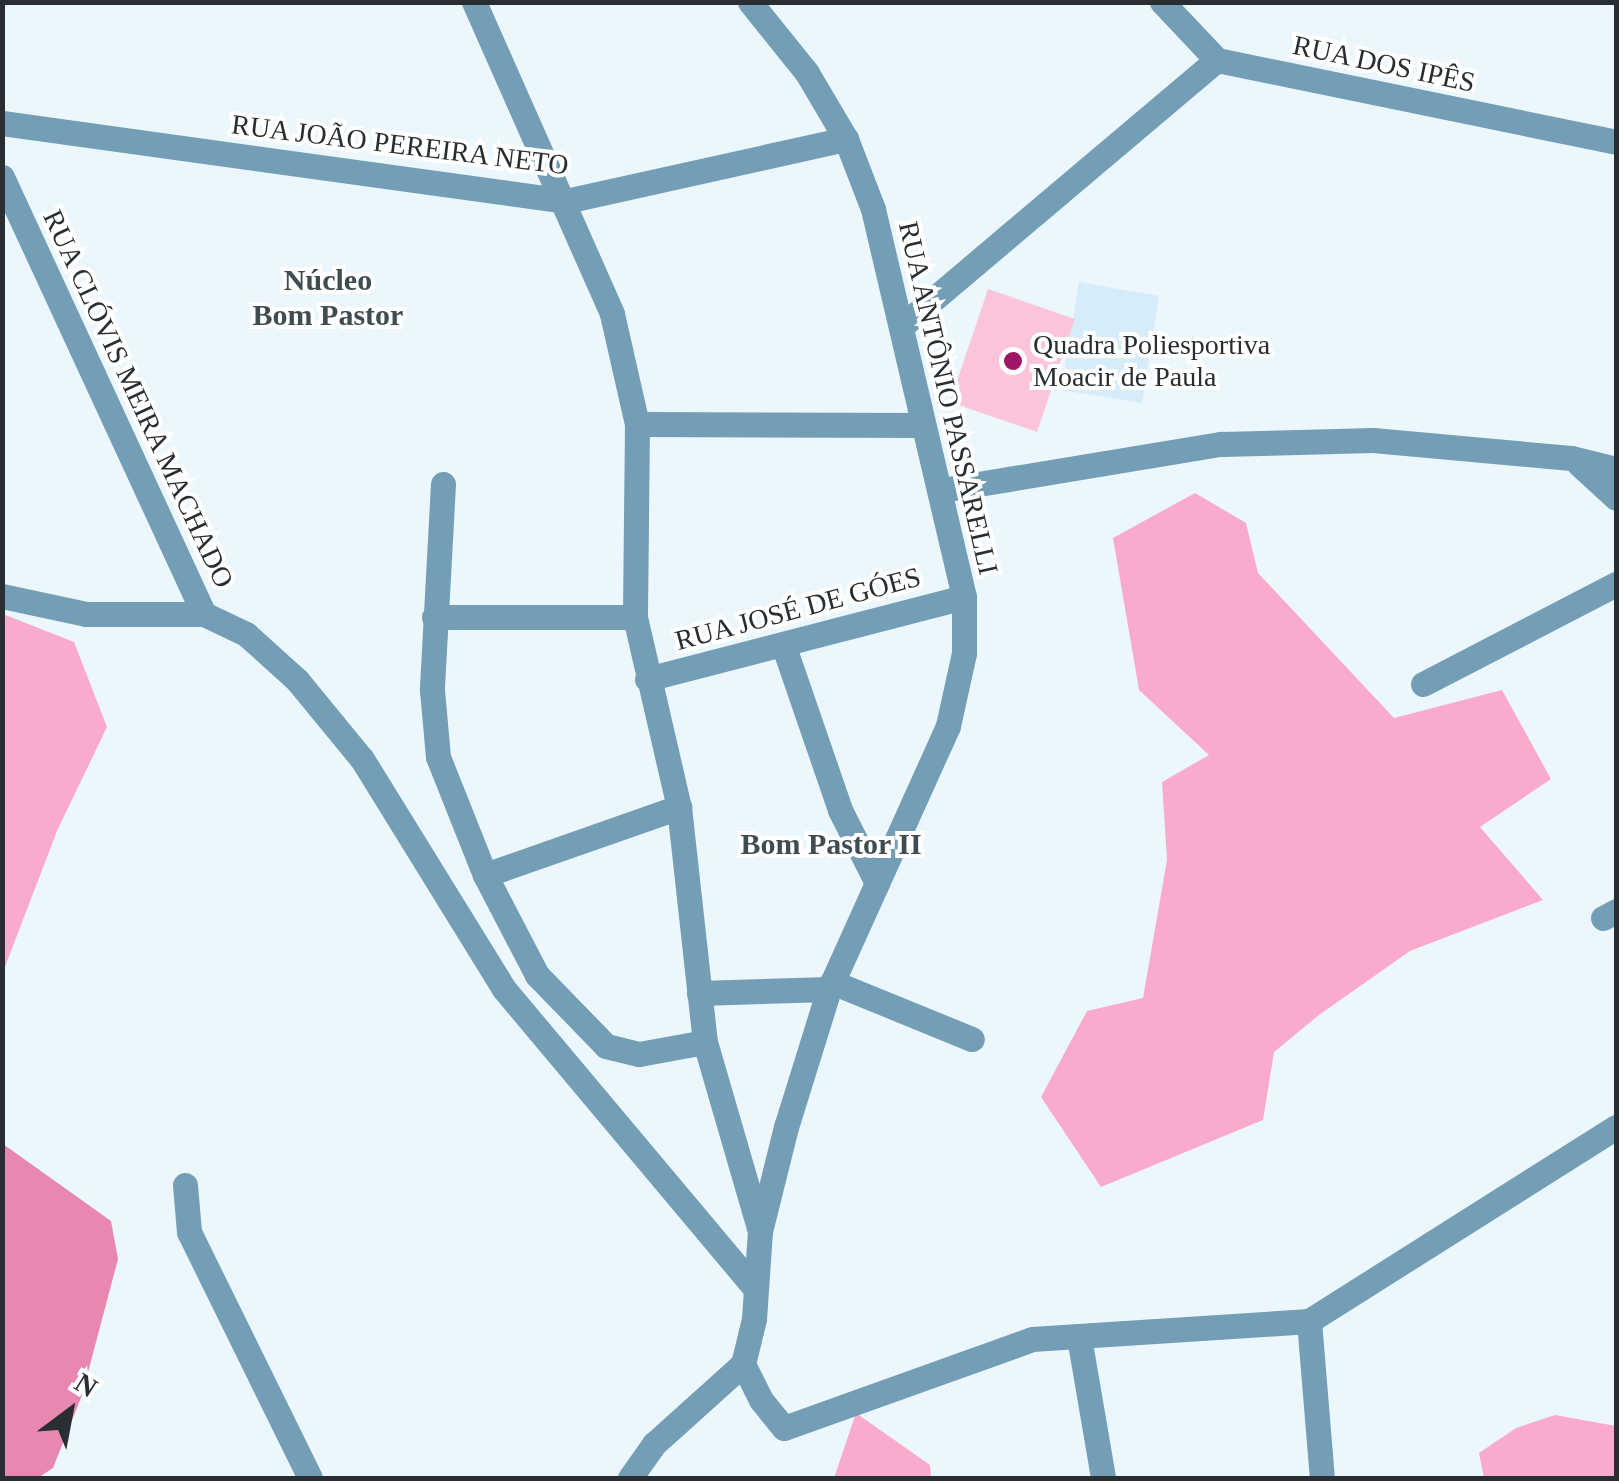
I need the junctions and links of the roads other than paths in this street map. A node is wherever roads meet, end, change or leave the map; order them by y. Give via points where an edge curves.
1 (474, 2) edge
2 (750, 2) edge
3 (1162, 2) edge
4 (1216, 60) junction
5 (2, 122) edge
6 (846, 139) junction
7 (1616, 142) edge
8 (2, 176) edge
9 (566, 201) junction
10 (903, 325) junction
11 (637, 424) junction
12 (923, 426) junction
13 (1570, 458) junction
14 (1616, 469) edge
15 (443, 484) dead end
16 (942, 490) junction
17 (1616, 498) edge
18 (1616, 584) edge
19 (2, 596) edge
20 (964, 597) junction
21 (204, 614) junction
22 (635, 616) junction
23 (434, 617) junction
24 (784, 644) junction
25 (647, 679) junction
26 (1423, 684) dead end
27 (680, 807) junction
28 (485, 875) junction
29 (877, 884) junction
30 (830, 986) junction
31 (699, 993) junction
32 (972, 1039) dead end
33 (705, 1042) junction
34 (1616, 1127) edge
35 (185, 1185) dead end
36 (760, 1231) junction
37 (753, 1286) junction
38 (1308, 1321) junction
39 (1079, 1337) junction
40 (743, 1364) junction
41 (310, 1478) edge
42 (630, 1478) edge
43 (1103, 1478) edge
44 (1322, 1478) edge

1 - 9 street
2 - 6 street, RUA ANTÔNIO PASSARELLI via 808,73
3 - 4 street
4 - 7 street, RUA DOS IPÊS
4 - 10 street
5 - 9 street, RUA JOÃO PEREIRA NETO
6 - 9 street, RUA JOÃO PEREIRA NETO
6 - 10 street, RUA ANTÔNIO PASSARELLI
8 - 21 street, RUA CLÓVIS MEIRA MACHADO
9 - 11 street via 612,314
10 - 12 street, RUA ANTÔNIO PASSARELLI
11 - 12 street
11 - 22 street
12 - 16 street, RUA ANTÔNIO PASSARELLI
13 - 14 street
13 - 16 street via 1373,440 1221,444
13 - 17 street
15 - 23 street
16 - 20 street, RUA ANTÔNIO PASSARELLI
18 - 26 street
19 - 21 street via 86,614
20 - 24 street, RUA JOSÉ DE GÓES
20 - 29 street, RUA ANTÔNIO PASSARELLI via 964,653 948,726
21 - 37 street, RUA CLÓVIS MEIRA MACHADO via 246,634 297,680 362,760 504,989
22 - 23 street
22 - 25 street
23 - 28 street via 438,757
24 - 25 street, RUA JOSÉ DE GÓES
24 - 29 street via 840,810
25 - 27 street
27 - 28 street
27 - 31 street
28 - 33 street via 536,974 606,1046 639,1054
29 - 30 street, RUA ANTÔNIO PASSARELLI
30 - 31 street
30 - 32 street
30 - 36 street, RUA ANTÔNIO PASSARELLI
31 - 33 street
33 - 36 street
34 - 38 street
35 - 41 street via 188,1232
36 - 37 street, RUA ANTÔNIO PASSARELLI
37 - 40 street, RUA ANTÔNIO PASSARELLI via 754,1319
38 - 39 street
38 - 44 street
39 - 40 street via 1032,1338 784,1428
39 - 43 street
40 - 42 street via 654,1444

